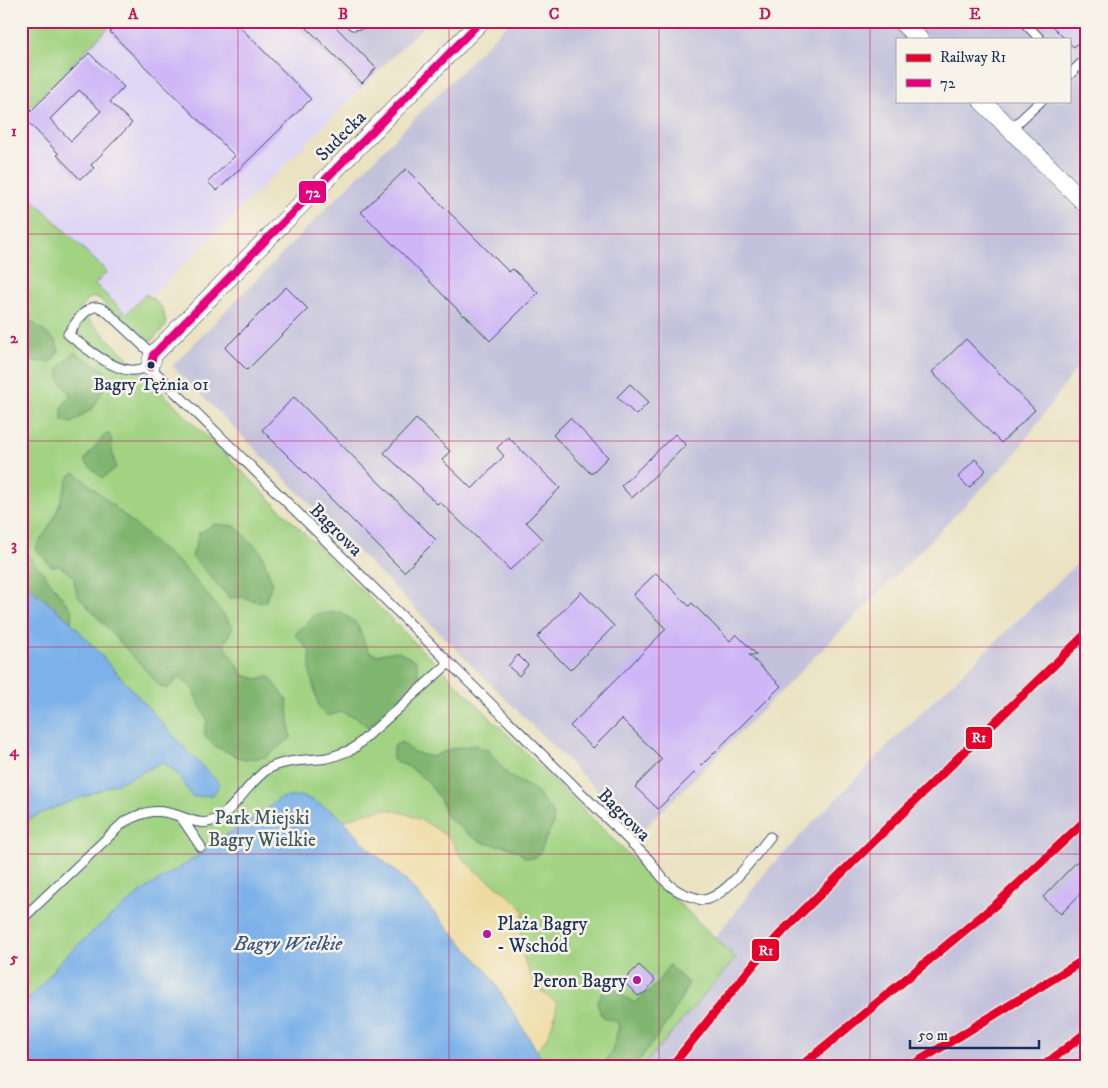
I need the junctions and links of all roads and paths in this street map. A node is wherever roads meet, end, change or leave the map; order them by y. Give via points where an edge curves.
1 (350, 21) edge
2 (380, 21) edge
3 (481, 21) edge
4 (901, 21) edge
5 (1023, 21) edge
6 (918, 38) edge
7 (1039, 38) edge
8 (1087, 58) edge
9 (1070, 72) edge
10 (983, 102) edge
11 (1040, 102) edge
12 (1010, 130) junction
13 (1087, 205) edge
14 (152, 361) junction
15 (449, 663) junction
16 (181, 816) junction
17 (770, 837) dead end
18 (201, 848) dead end
19 (21, 920) edge

1 - 2 lane via 354,25
3 - 14 street, Sudecka
4 - 6 street
5 - 7 lane
8 - 9 lane
10 - 12 street
11 - 12 lane
12 - 13 street
14 - 14 lane, Bagrowa via 132,370 120,368 94,354 68,334 88,309 97,307 105,310
14 - 15 lane, Bagrowa
15 - 16 lane via 353,749 328,758 278,764 257,777 217,820 196,822
15 - 17 lane, Bagrowa via 650,861 662,879 682,894 701,900 720,892
16 - 18 lane
16 - 19 lane via 155,811 139,814 124,822

